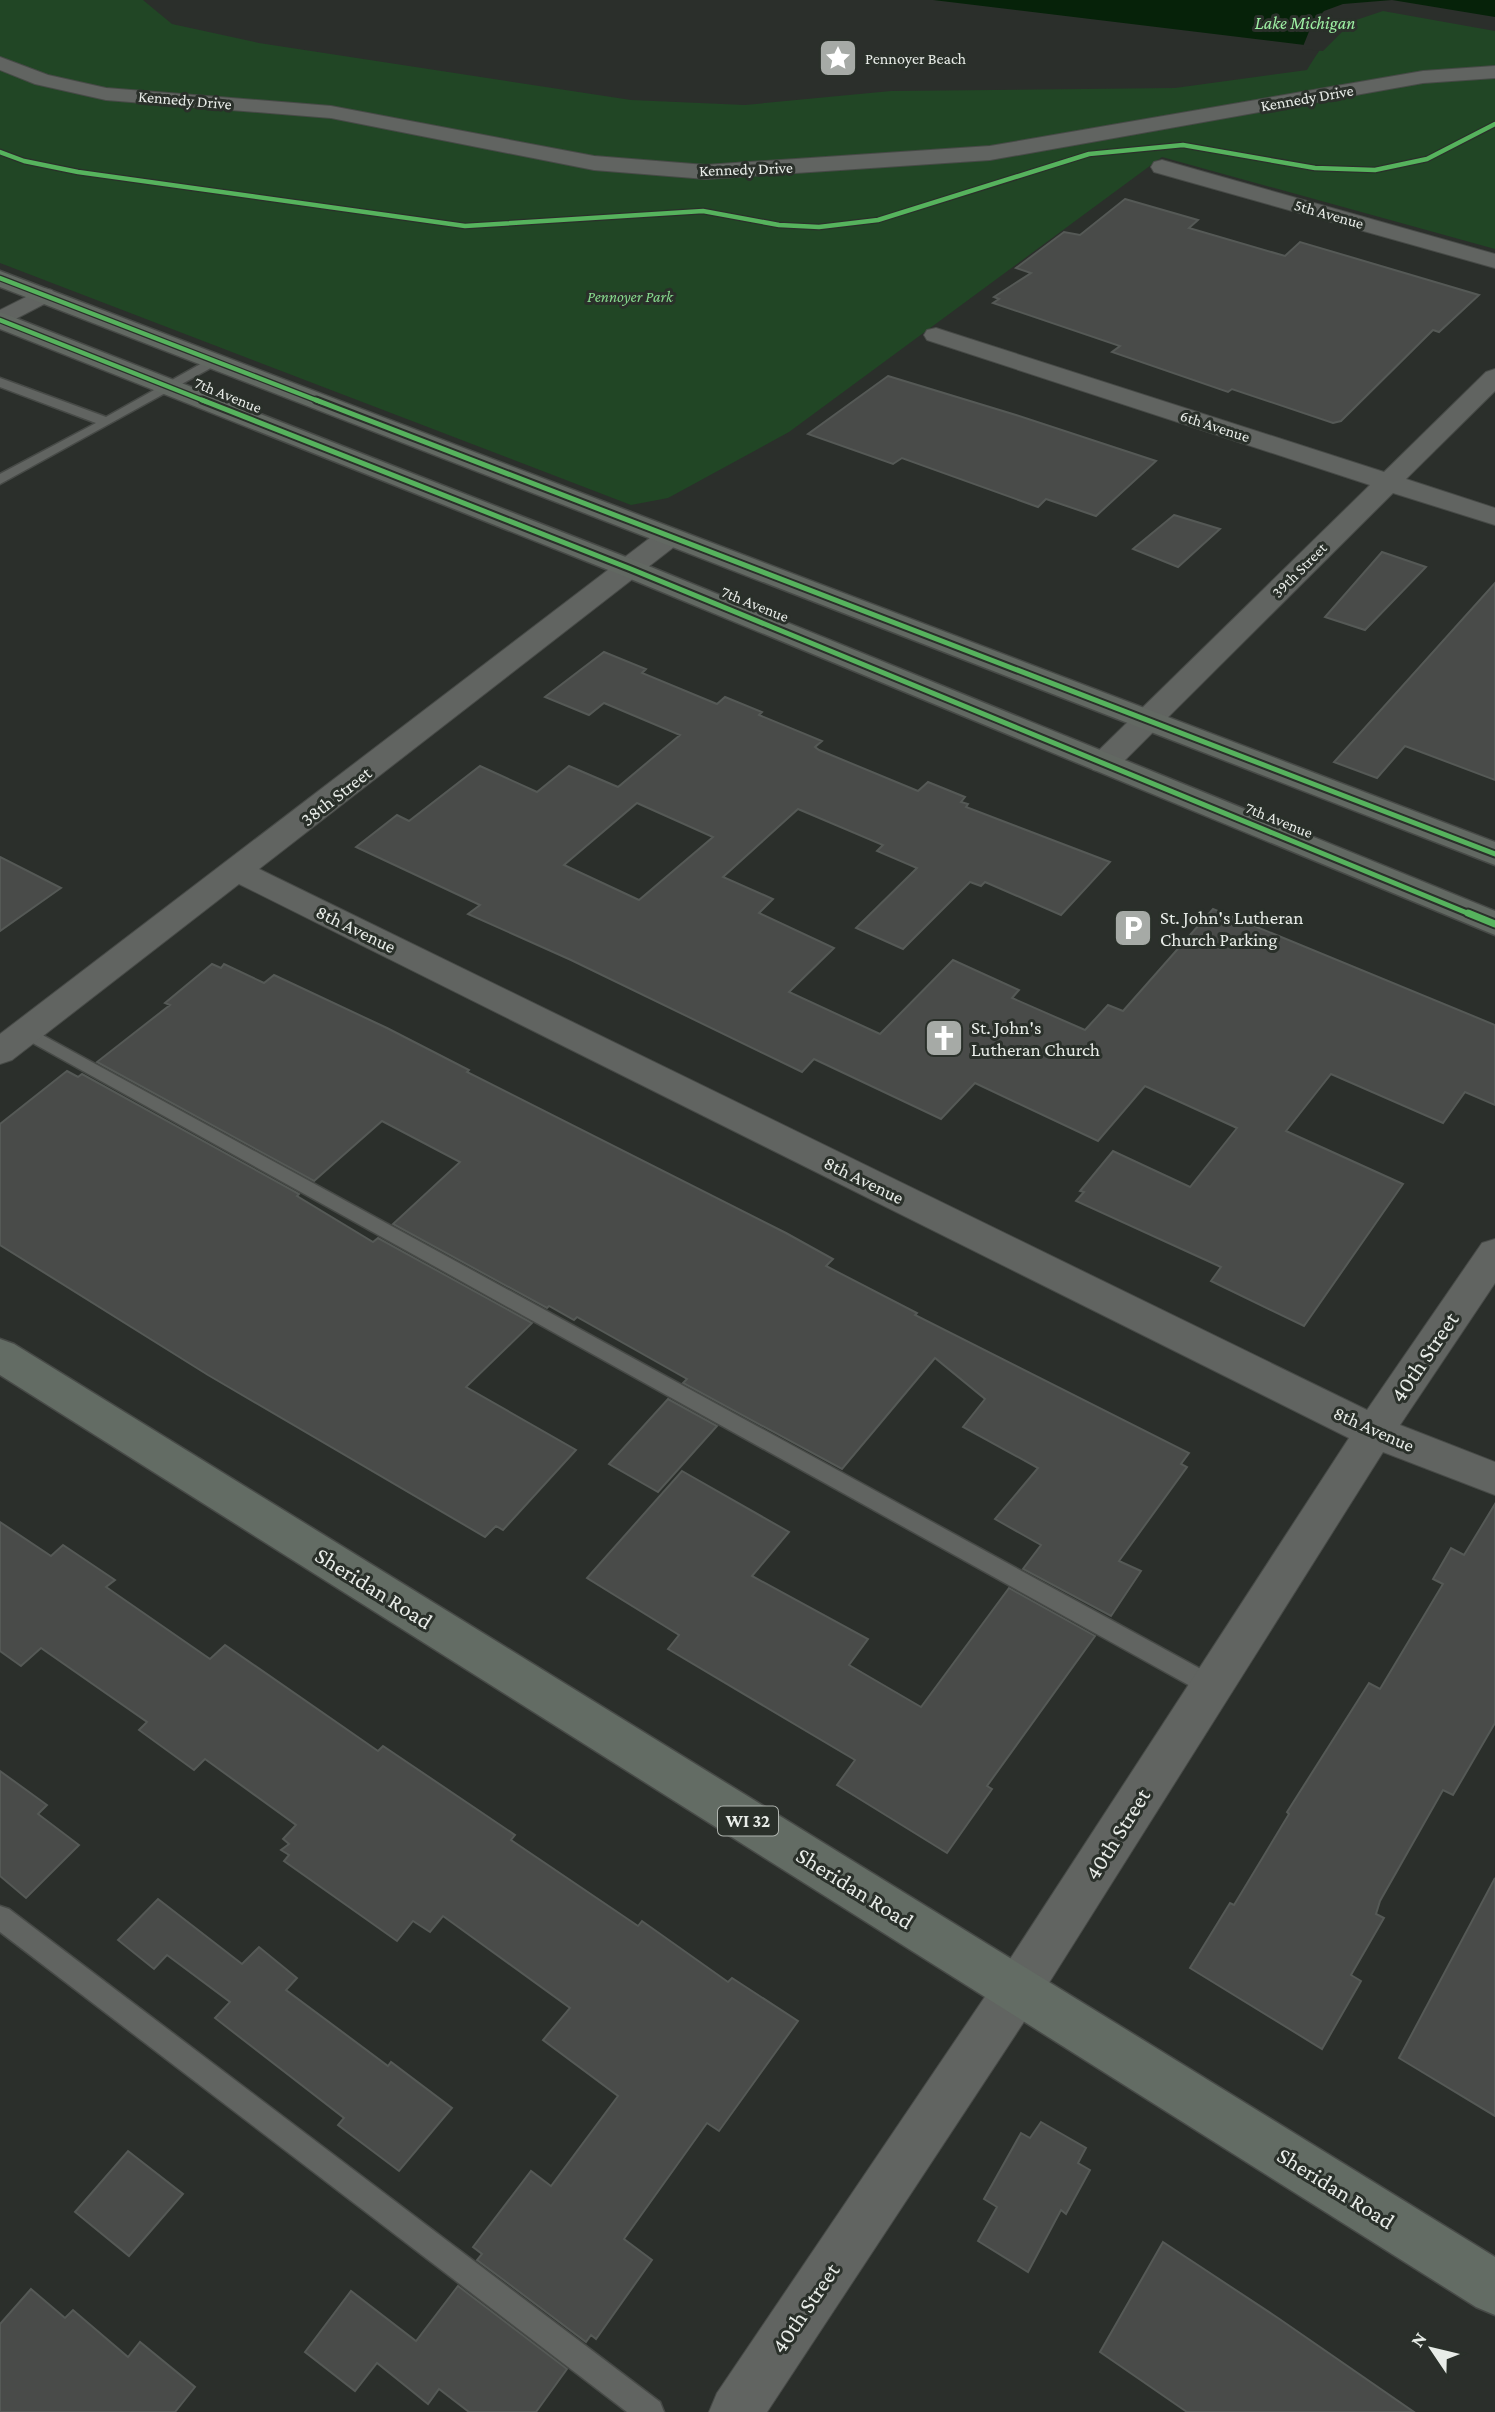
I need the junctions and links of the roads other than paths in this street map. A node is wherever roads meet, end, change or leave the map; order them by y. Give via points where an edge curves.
1 (0, 63) edge
2 (1495, 72) edge
3 (1162, 167) dead end
4 (1495, 261) edge
5 (0, 278) edge
6 (44, 295) junction
7 (0, 320) edge
8 (936, 335) dead end
9 (213, 361) junction
10 (1495, 377) edge
11 (0, 382) edge
12 (169, 387) junction
13 (107, 422) junction
14 (0, 480) edge
15 (1388, 482) junction
16 (1495, 517) edge
17 (669, 537) junction
18 (631, 569) junction
19 (1145, 722) junction
20 (1104, 763) junction
21 (1495, 854) edge
22 (238, 871) junction
23 (1495, 923) edge
24 (26, 1032) junction
25 (0, 1052) edge
26 (1495, 1254) edge
27 (0, 1356) edge
28 (1374, 1432) junction
29 (1495, 1479) edge
30 (1211, 1686) junction
31 (0, 1917) edge
32 (1018, 1989) junction
33 (1495, 2288) edge
34 (650, 2412) edge
35 (736, 2412) edge

1 - 2 street, Kennedy Drive via 42,80 106,94 331,112 594,163 706,172 990,153 1423,77
3 - 4 street, 5th Avenue
5 - 6 street, 7th Avenue
6 - 7 street
6 - 9 street, 7th Avenue
7 - 12 street, 7th Avenue
8 - 15 street, 6th Avenue
9 - 12 lane
9 - 17 street, 7th Avenue
10 - 15 street, 39th Street
11 - 13 lane
12 - 13 lane
12 - 18 street, 7th Avenue
13 - 14 lane
15 - 16 street, 6th Avenue
15 - 19 street, 39th Street
17 - 18 street, 38th Street
17 - 19 street, 7th Avenue
18 - 20 street, 7th Avenue
18 - 22 street, 38th Street
19 - 20 street, 39th Street
19 - 21 street, 7th Avenue
20 - 23 street, 7th Avenue
22 - 24 street, 38th Street
22 - 28 street, 8th Avenue
24 - 25 street, 38th Street
24 - 30 lane
26 - 28 street, 40th Street
27 - 32 main road, Sheridan Road / WI 32
28 - 29 street, 8th Avenue
28 - 30 street, 40th Street
30 - 32 street, 40th Street
31 - 34 lane
32 - 33 main road, Sheridan Road / WI 32
32 - 35 street, 40th Street

